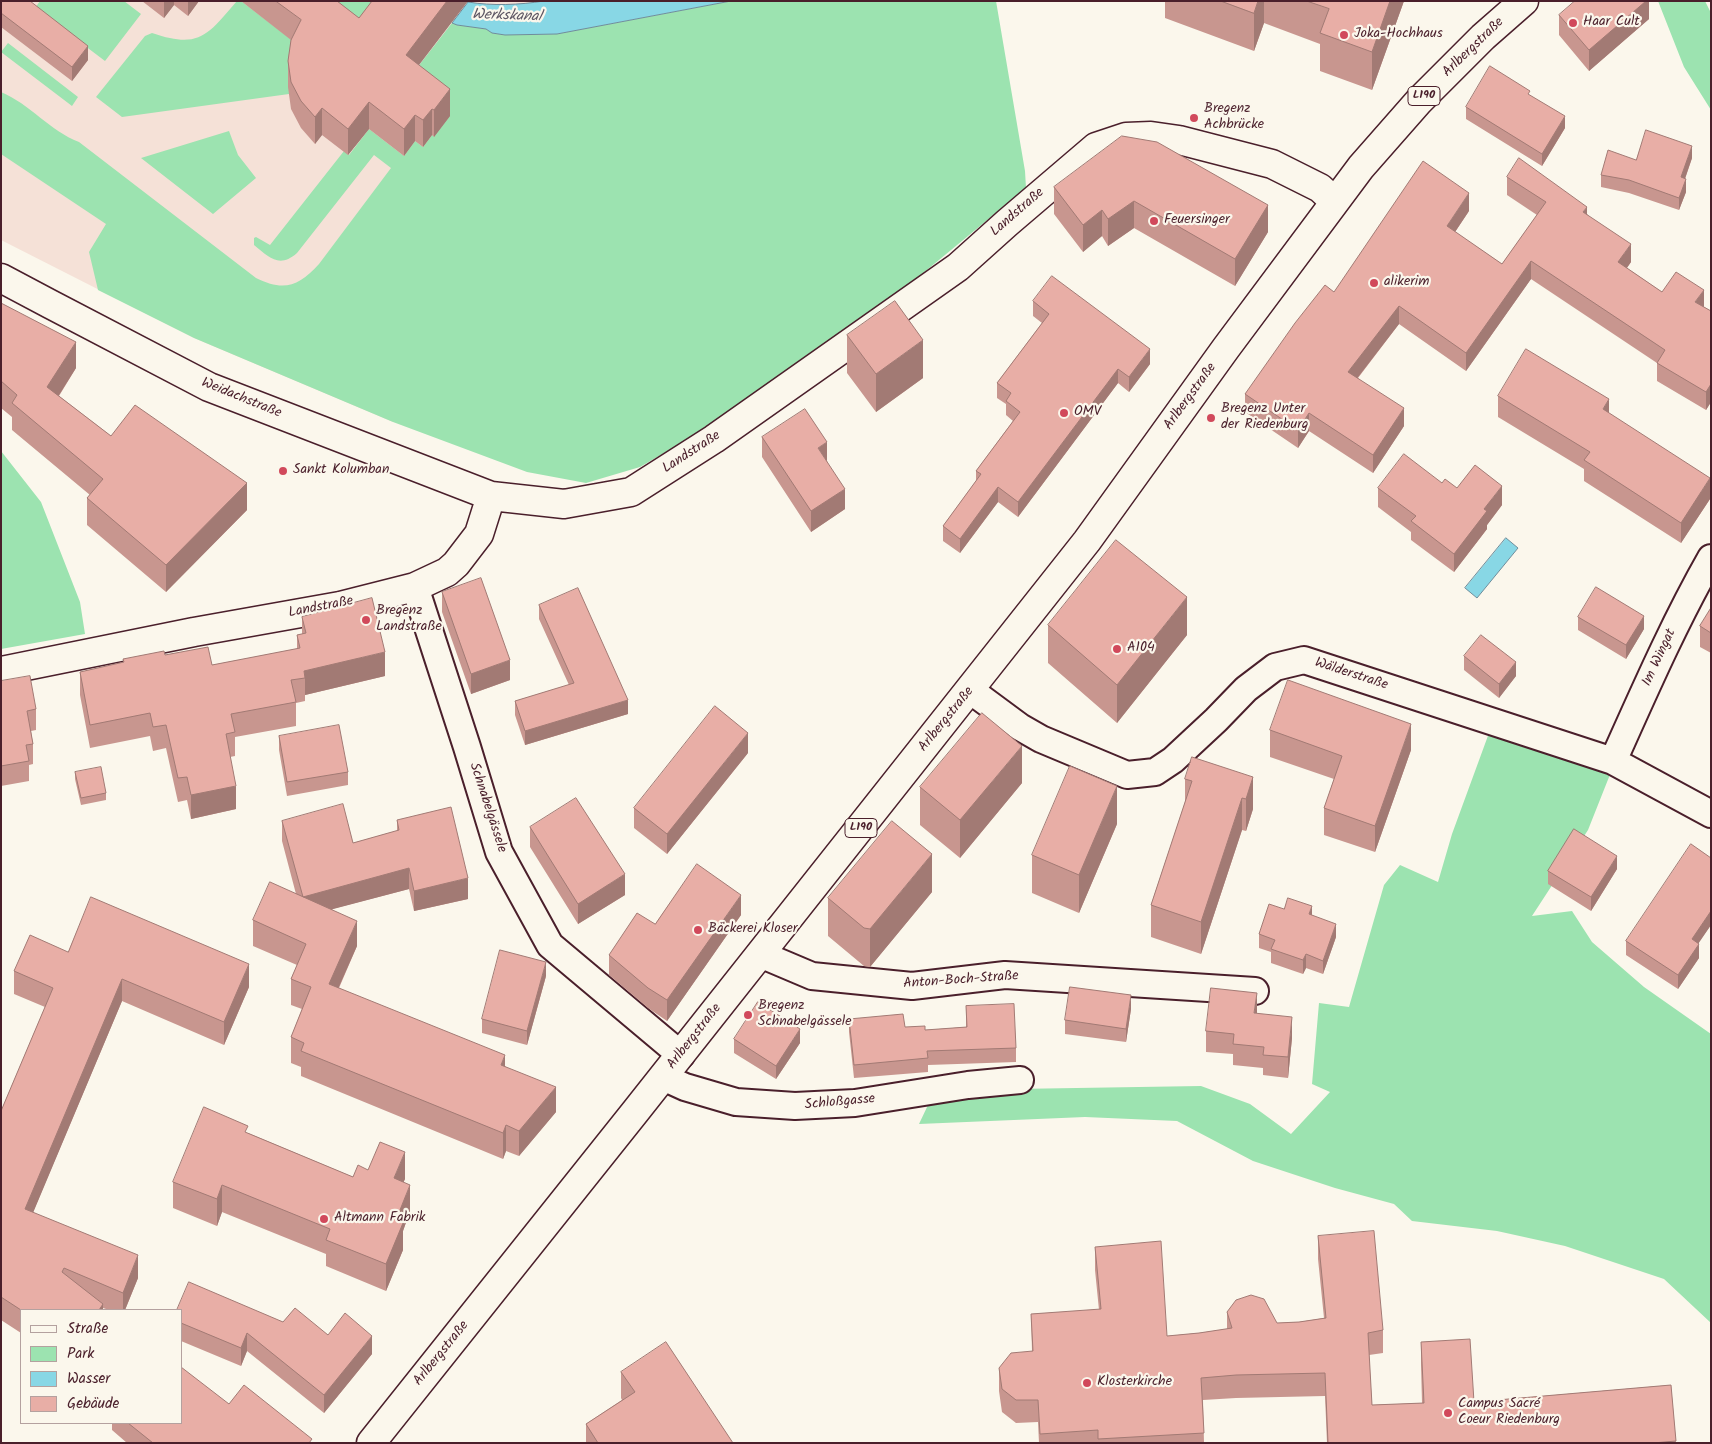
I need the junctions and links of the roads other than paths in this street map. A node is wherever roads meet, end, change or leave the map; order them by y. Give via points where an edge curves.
1 (1524, 1) edge
2 (1334, 201) junction
3 (1, 278) edge
4 (491, 496) junction
5 (1711, 558) edge
6 (415, 588) junction
7 (1, 671) edge
8 (970, 690) junction
9 (1613, 761) junction
10 (1711, 814) edge
11 (760, 954) junction
12 (1256, 991) edge
13 (680, 1055) junction
14 (663, 1077) junction
15 (1020, 1080) dead end
16 (371, 1443) edge

1 - 2 street, Arlbergstraße / L190 via 1483,37 1402,119
2 - 4 street, Landstraße via 1320,188 1272,164 1179,140 1126,137 1096,146 958,267 714,439 632,492 564,504
2 - 8 street, Arlbergstraße / L190 via 1087,541
3 - 4 street, Weidachstraße via 209,387
4 - 6 street, Landstraße via 479,534 456,564
5 - 9 street, Im Wingat via 1660,656
6 - 7 street, Landstraße via 340,606
6 - 13 street, Schnabelgässele via 499,852 550,945
8 - 9 street, Wälderstraße via 1041,739 1127,775 1155,772 1195,740 1246,688 1275,667 1304,660
8 - 11 street, Arlbergstraße / L190
9 - 10 street, Wälderstraße
11 - 12 street, Anton-Boch-Straße via 812,976 912,986 1005,975
11 - 13 street, Arlbergstraße / L190
13 - 14 street, Arlbergstraße / L190
14 - 15 street, Schloßgasse via 736,1102 795,1106 855,1103
14 - 16 street, Arlbergstraße / L190

